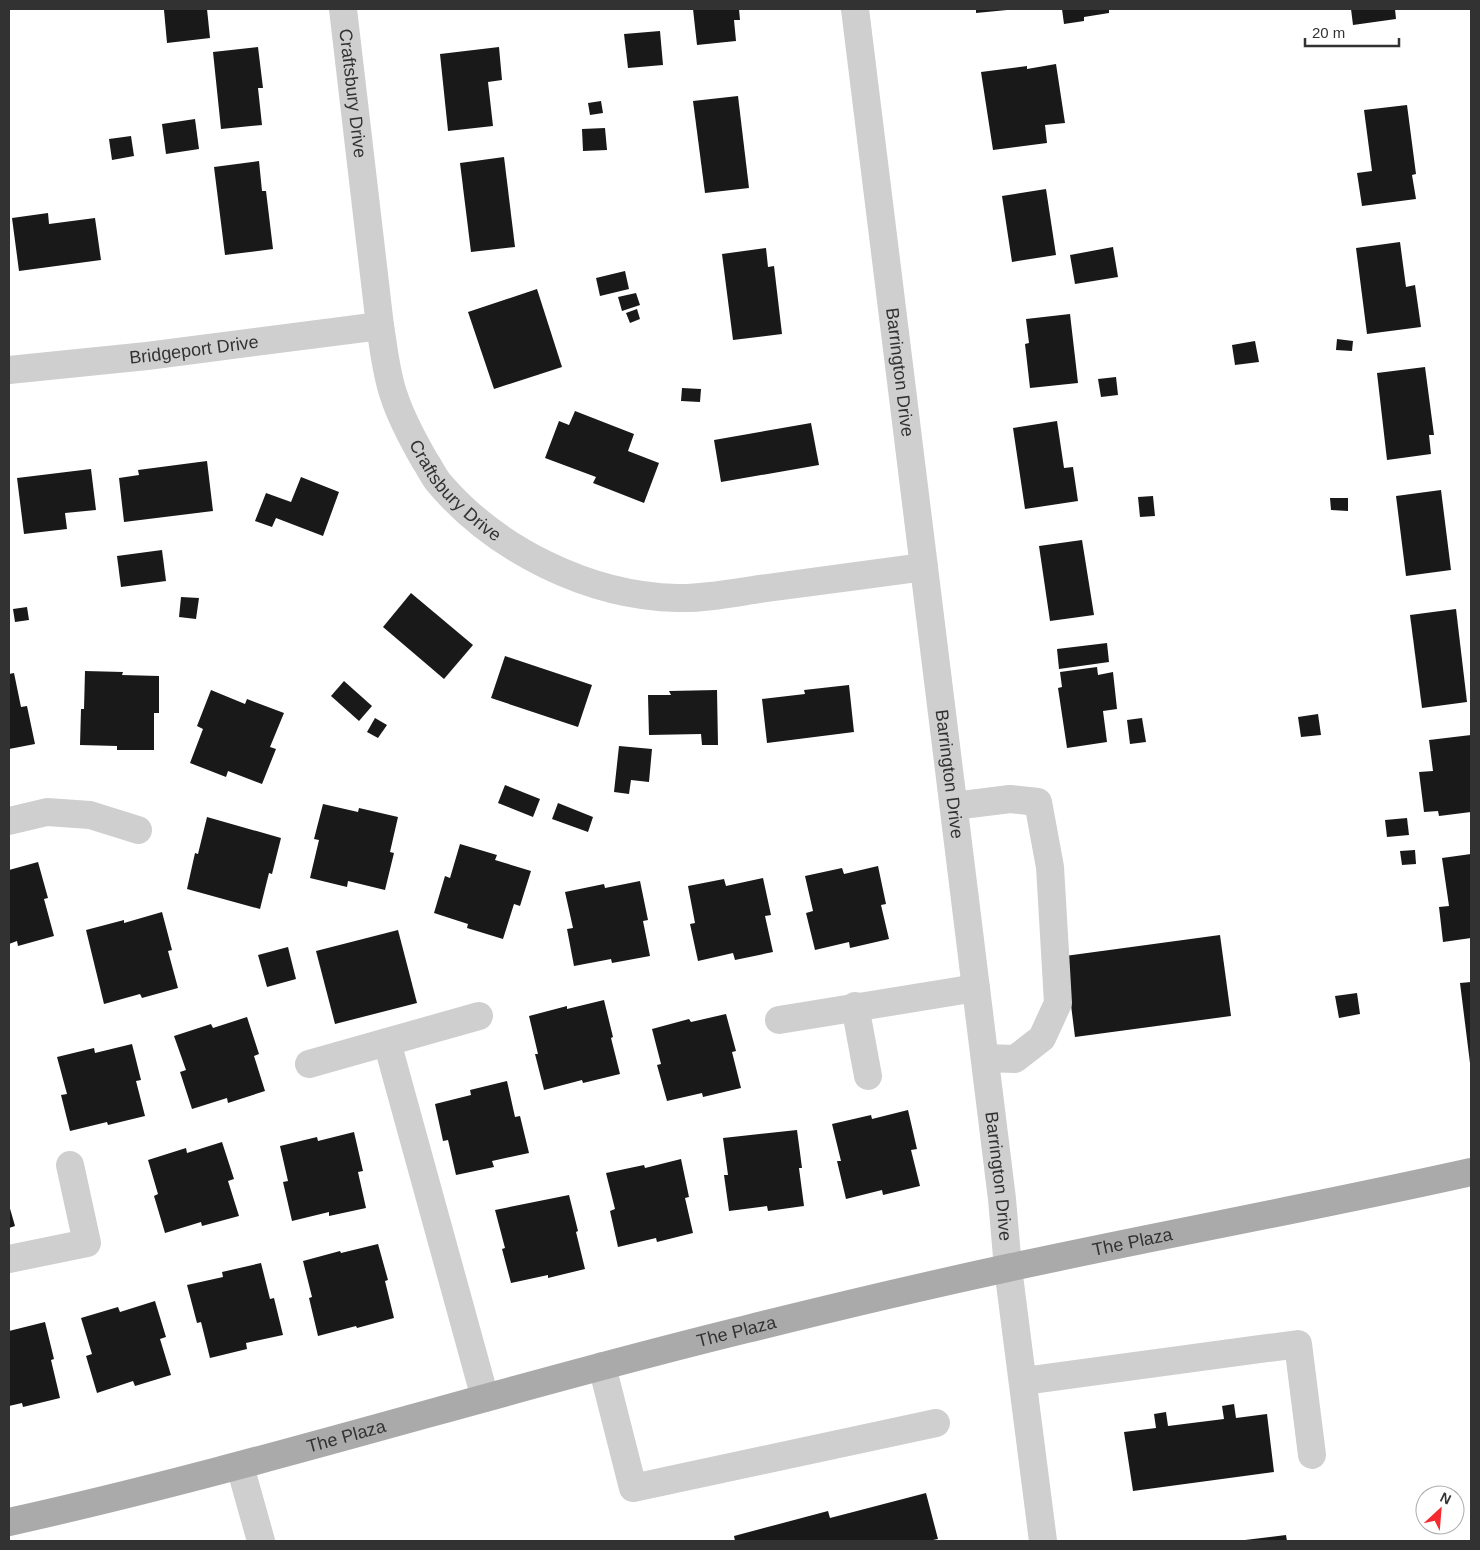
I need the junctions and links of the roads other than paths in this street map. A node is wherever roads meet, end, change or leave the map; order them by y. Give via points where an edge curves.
1 (343, 9) edge
2 (856, 9) edge
3 (380, 326) junction
4 (9, 370) edge
5 (924, 567) junction
6 (954, 806) junction
7 (9, 821) edge
8 (138, 830) dead end
9 (976, 988) junction
10 (855, 1006) junction
11 (479, 1016) dead end
12 (779, 1020) dead end
13 (387, 1042) junction
14 (984, 1058) junction
15 (309, 1064) dead end
16 (868, 1076) dead end
17 (70, 1164) dead end
18 (1471, 1172) edge
19 (9, 1259) edge
20 (1008, 1268) junction
21 (602, 1366) junction
22 (1023, 1381) junction
23 (486, 1398) junction
24 (936, 1423) dead end
25 (1312, 1455) dead end
26 (240, 1466) junction
27 (9, 1522) edge
28 (261, 1541) edge
29 (1044, 1541) edge

1 - 3 street, Craftsbury Drive
2 - 5 street, Barrington Drive
3 - 4 street, Bridgeport Drive
3 - 5 street, Craftsbury Drive via 394,396 437,481 457,503 502,540 560,572 608,589 678,598
5 - 6 street, Barrington Drive
6 - 9 street, Barrington Drive
6 - 14 street via 1010,800 1038,802 1050,867 1058,1003 1042,1038 1015,1059
7 - 8 street via 47,812 81,814
9 - 10 street
9 - 14 street, Barrington Drive
10 - 12 street
10 - 16 street
11 - 13 street
13 - 15 street
13 - 23 street
14 - 20 street, Barrington Drive
17 - 19 street via 87,1243
18 - 20 main road, The Plaza
20 - 21 main road, The Plaza via 747,1328
20 - 22 street, Barrington Drive
21 - 23 main road, The Plaza
21 - 24 street via 633,1488
22 - 25 street via 1298,1344
22 - 29 street, Barrington Drive
23 - 26 main road, The Plaza
26 - 27 main road, The Plaza
26 - 28 street

